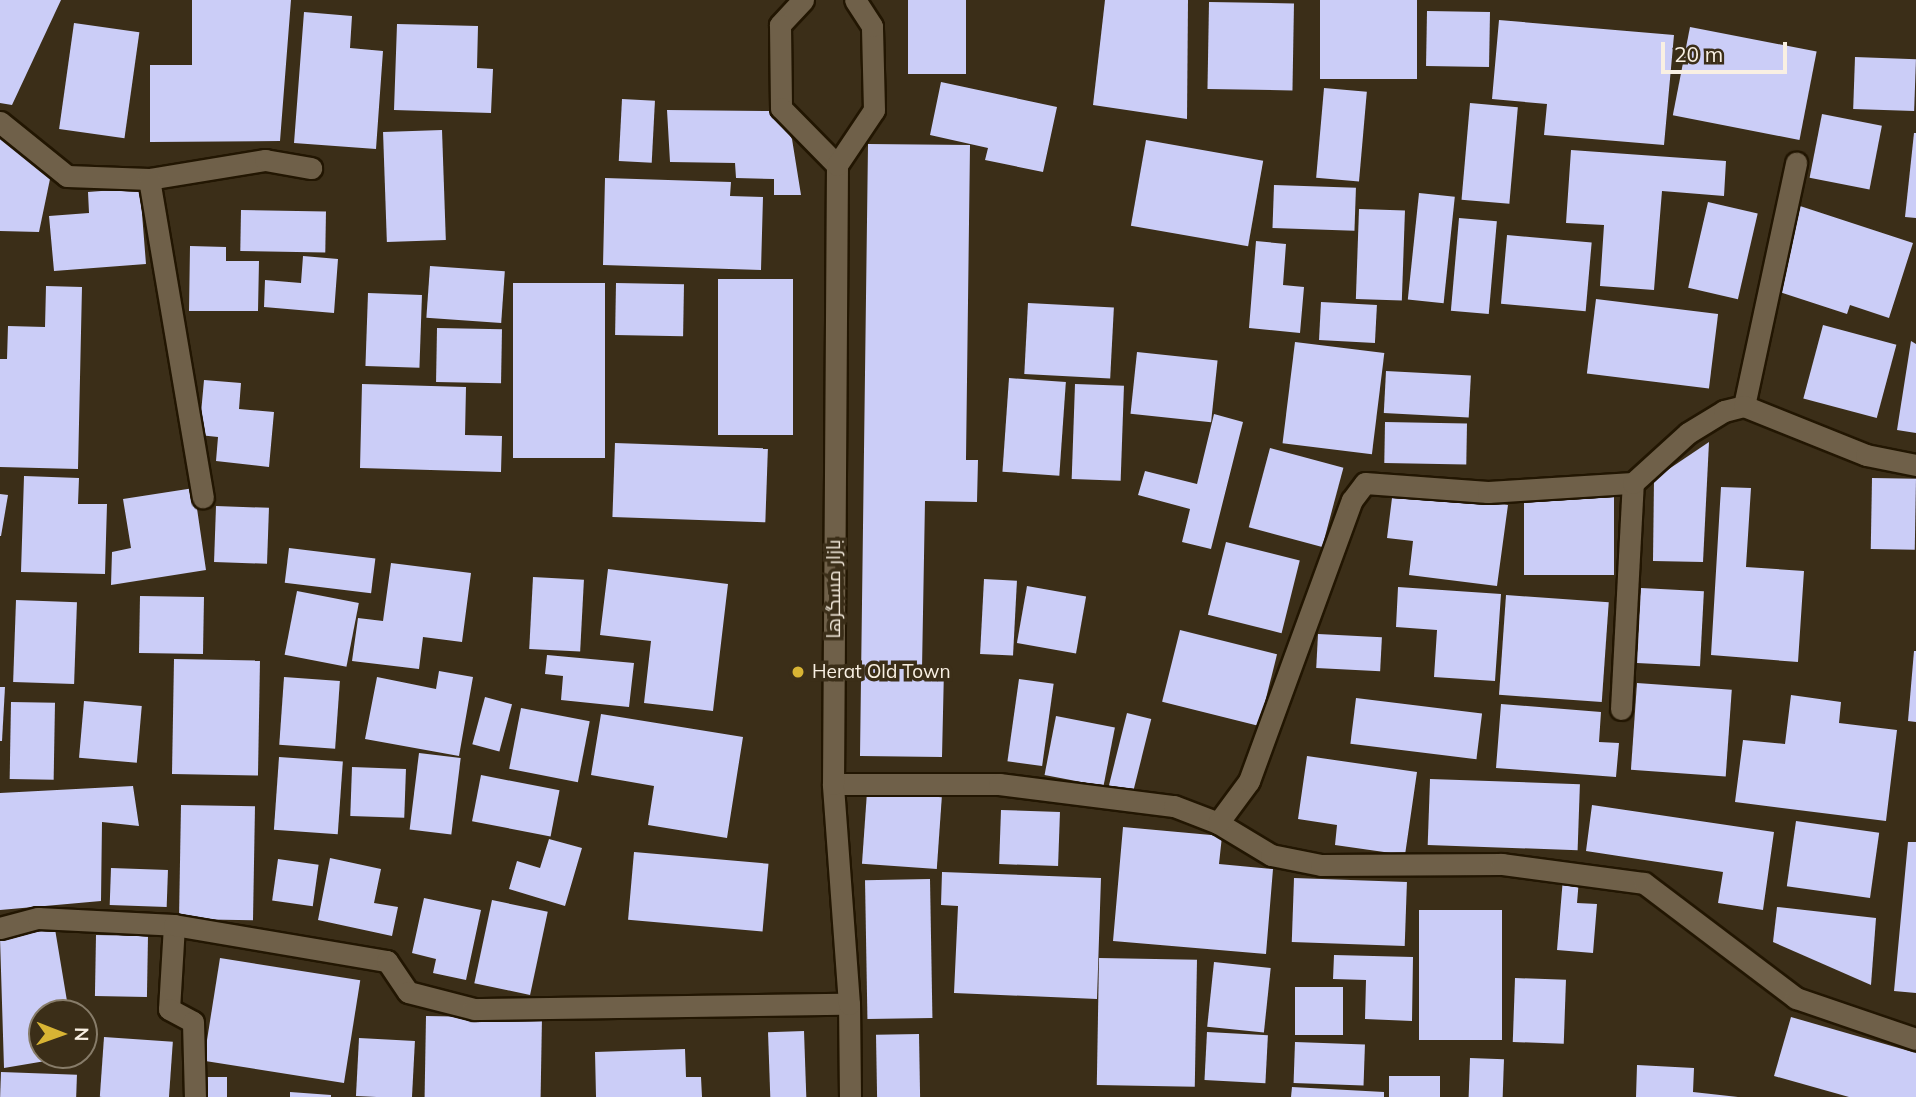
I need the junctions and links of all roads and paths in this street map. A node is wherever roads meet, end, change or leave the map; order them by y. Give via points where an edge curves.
1 (803, 0) edge
2 (855, 0) edge
3 (0, 122) edge
4 (1796, 163) dead end
5 (837, 165) junction
6 (311, 168) dead end
7 (149, 179) junction
8 (1744, 406) junction
9 (1916, 465) edge
10 (1633, 483) junction
11 (203, 496) dead end
12 (1622, 709) dead end
13 (833, 784) junction
14 (1218, 823) junction
15 (174, 925) junction
16 (0, 928) edge
17 (849, 1004) junction
18 (1916, 1039) edge
19 (195, 1097) edge
20 (850, 1097) edge

1 - 5 street via 780,25 781,108
2 - 5 street via 872,26 874,110
3 - 7 street via 67,176
4 - 8 street
5 - 13 street, بازار مسگرها
6 - 7 street via 265,160
7 - 11 street
8 - 9 street via 1866,455
8 - 10 street via 1724,411 1688,433
10 - 12 street
10 - 14 street via 1488,492 1365,483 1352,500 1249,781
13 - 14 street via 999,784 1174,806
13 - 17 street, بازار مسگرها
14 - 18 street via 1271,855 1321,865 1502,864 1644,883 1796,998
15 - 16 street via 38,918
15 - 17 street via 387,961 408,992 474,1009
15 - 19 street via 169,1009 194,1021
17 - 20 street, بازار مسگرها

